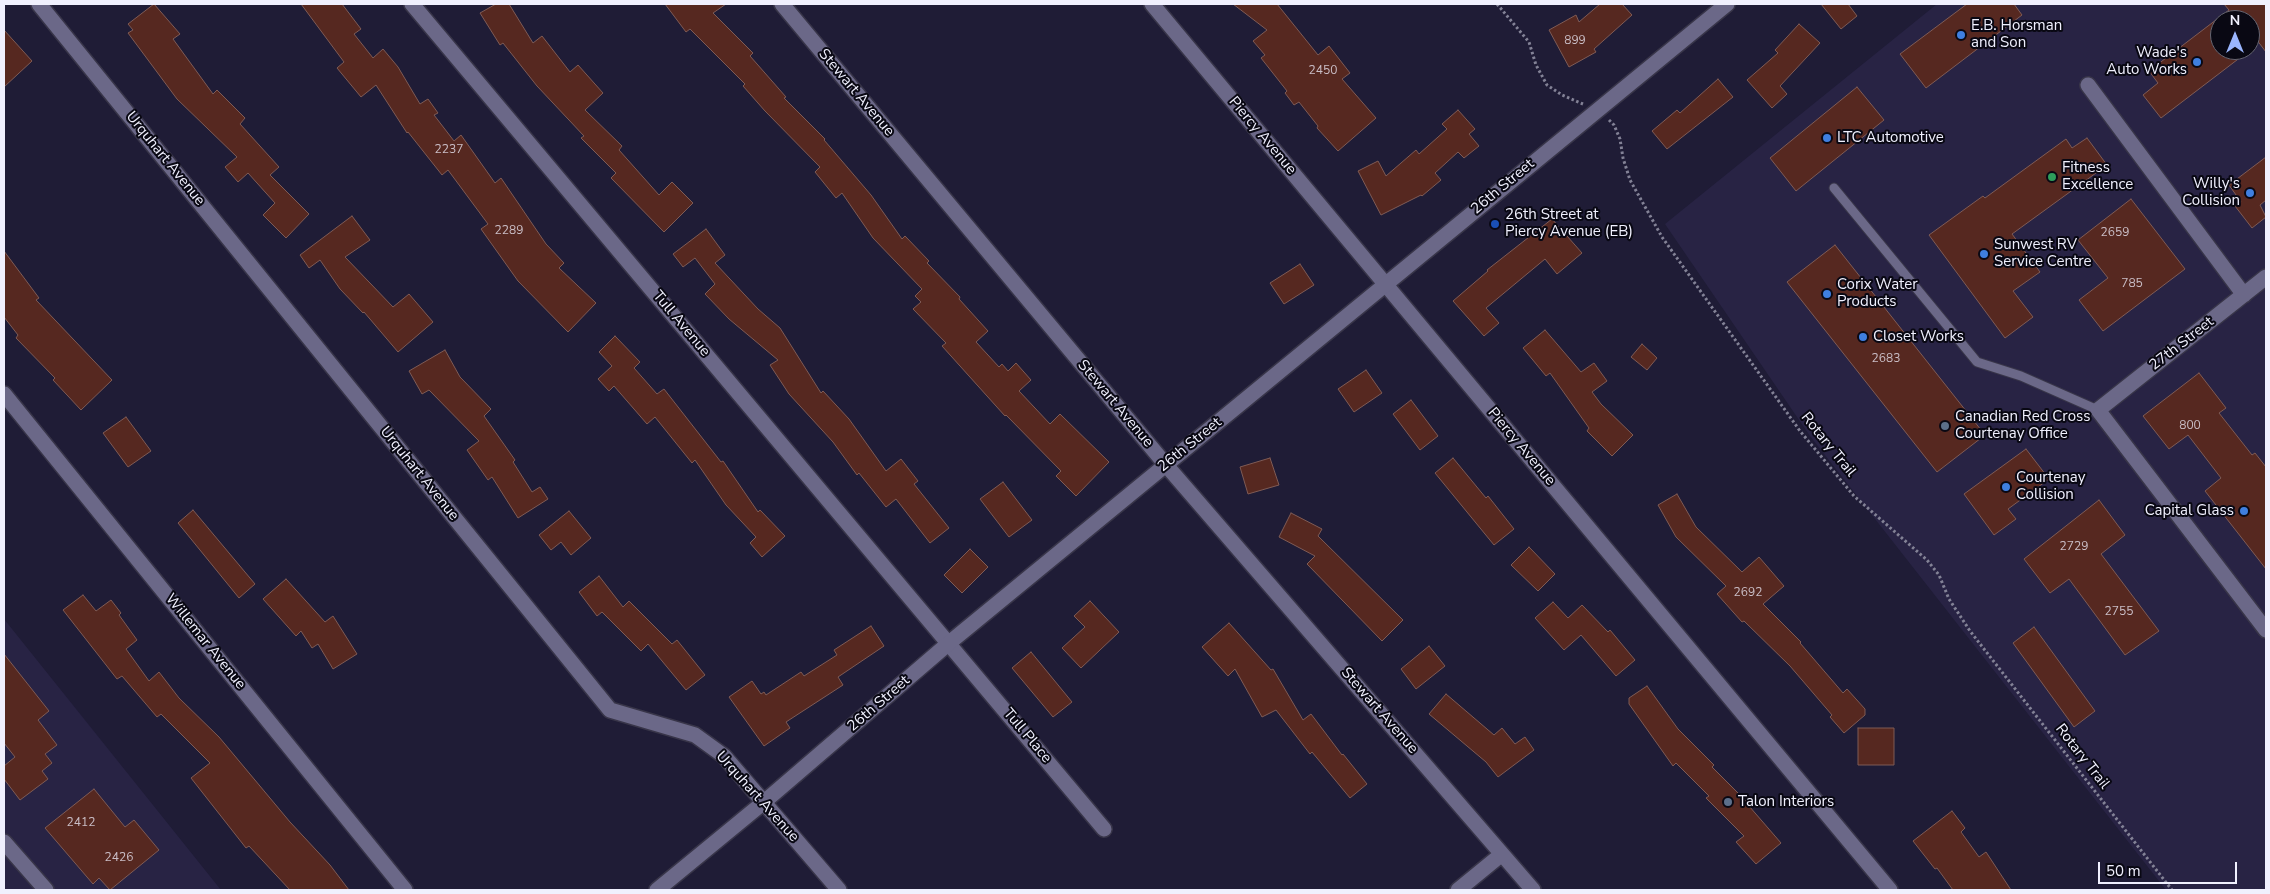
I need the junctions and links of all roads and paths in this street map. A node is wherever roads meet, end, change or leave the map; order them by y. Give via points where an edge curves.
1 (39, 4) edge
2 (412, 4) edge
3 (782, 4) edge
4 (1152, 4) edge
5 (1497, 4) edge
6 (1727, 4) edge
7 (2088, 85) dead end
8 (1598, 110) junction
9 (1834, 188) dead end
10 (2266, 277) edge
11 (1386, 284) junction
12 (2244, 294) junction
13 (4, 394) edge
14 (2098, 410) junction
15 (1166, 465) junction
16 (2266, 630) edge
17 (949, 643) junction
18 (764, 802) junction
19 (1104, 829) dead end
20 (4, 842) edge
21 (1502, 854) junction
22 (46, 890) edge
23 (405, 890) edge
24 (657, 890) edge
25 (839, 890) edge
26 (1458, 890) edge
27 (1533, 890) edge
28 (1890, 890) edge
29 (2172, 890) edge

1 - 18 street, Urquhart Avenue via 610,710 695,735 724,756
2 - 17 street, Tull Avenue
3 - 15 street, Stewart Avenue
4 - 11 street, Piercy Avenue
5 - 8 path, Rotary Trail via 1529,42 1547,85
6 - 8 street, 26th Street
7 - 12 street
8 - 11 street, 26th Street
8 - 29 path, Rotary Trail via 1614,125 1630,180 1662,237 1800,431 1854,496 1927,560 1970,631
9 - 14 lane via 1976,362 2021,376
10 - 12 street, 27th Street
11 - 15 street, 26th Street
11 - 28 street, Piercy Avenue
12 - 14 street, 27th Street
13 - 23 street, Willemar Avenue
14 - 16 street
15 - 17 street, 26th Street
15 - 21 street, Stewart Avenue
17 - 18 street, 26th Street
17 - 19 street, Tull Place
18 - 24 street, 26th Street
18 - 25 street, Urquhart Avenue
20 - 22 street
21 - 26 street
21 - 27 street, Stewart Avenue

